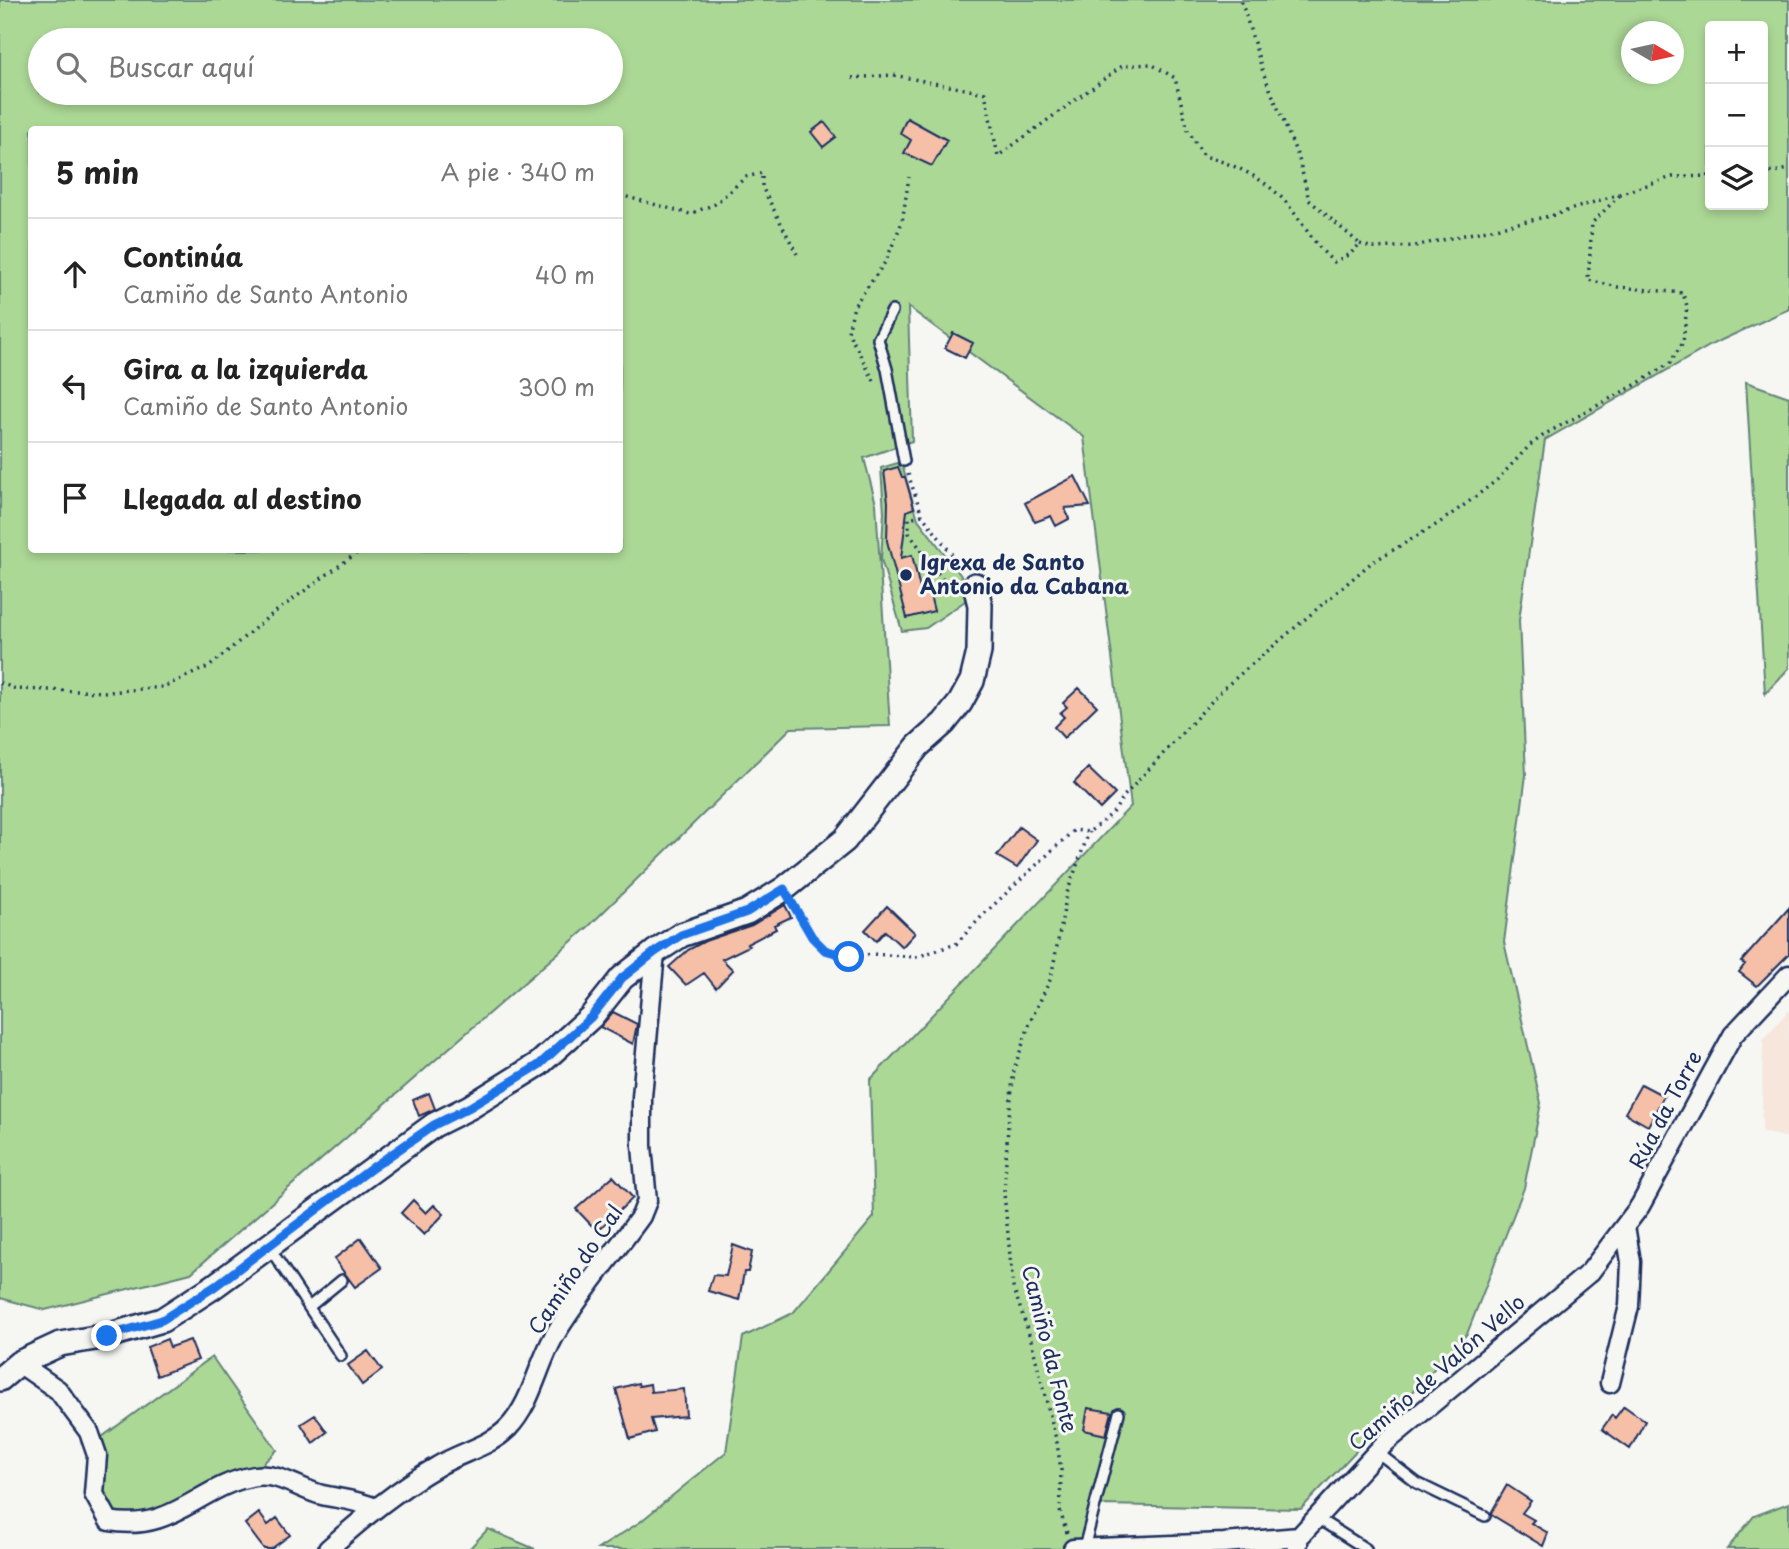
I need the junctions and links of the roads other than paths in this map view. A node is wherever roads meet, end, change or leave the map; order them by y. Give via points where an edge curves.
1 (892, 311) dead end
2 (904, 461) dead end
3 (975, 585) road end
4 (655, 952) junction
5 (1789, 975) edge
6 (1625, 1226) junction
7 (268, 1246) junction
8 (1590, 1272) joint
9 (342, 1280) dead end
10 (309, 1307) junction
11 (341, 1356) dead end
12 (19, 1363) junction
13 (0, 1379) edge
14 (1610, 1383) dead end
15 (1119, 1413) dead end
16 (1377, 1452) junction
17 (375, 1508) junction
18 (1485, 1516) dead end
19 (1317, 1518) junction
20 (1298, 1543) edge
21 (1077, 1548) edge
22 (328, 1549) edge
23 (1366, 1549) edge

1 - 2 lane via 878,339
3 - 4 street via 980,605 979,652 972,681 960,703 918,746 845,840 747,912 681,935
4 - 7 street via 622,978 591,1017 539,1065 434,1125
4 - 17 street, Camiño do Cal via 642,1097 647,1201 641,1216 556,1334 509,1427
5 - 6 street, Rúa da Torre via 1733,1035
6 - 8 street, Rúa da Torre
6 - 14 street via 1631,1262 1629,1306
7 - 10 lane
7 - 12 street via 162,1320 60,1344
8 - 16 street, Camiño de Valón Vello
9 - 10 lane
10 - 11 lane
12 - 13 street
12 - 17 street via 58,1390 89,1432 97,1455 94,1494 109,1521 148,1522 187,1507 220,1487 258,1475
15 - 21 lane
16 - 18 lane via 1418,1483
16 - 19 street, Camiño de Valón Vello
17 - 22 street, Camiño do Cal
19 - 20 street, Camiño de Valón Vello
19 - 23 lane
20 - 21 street

